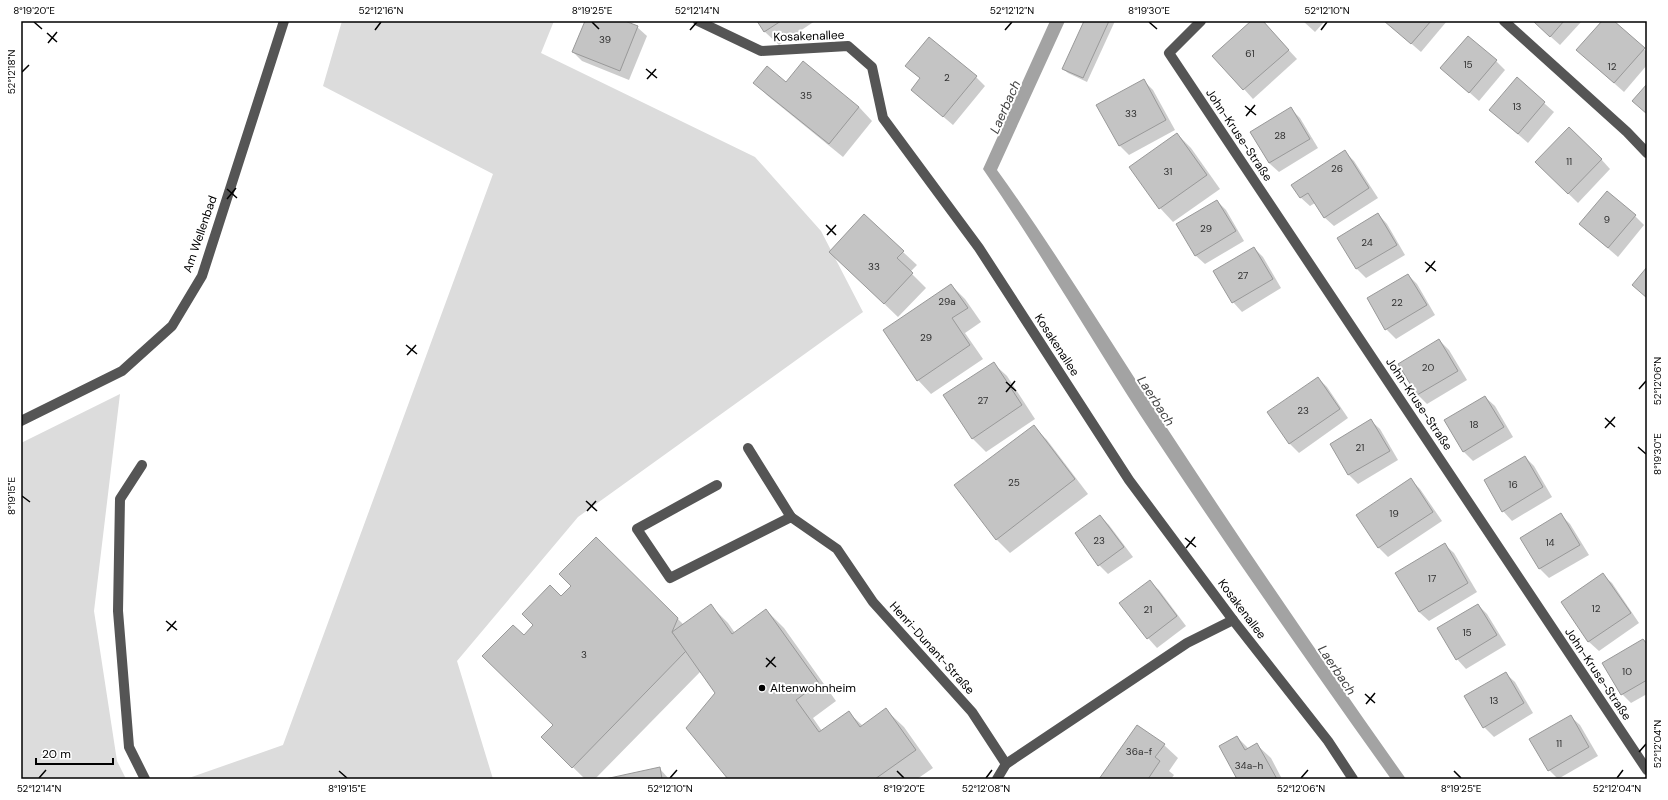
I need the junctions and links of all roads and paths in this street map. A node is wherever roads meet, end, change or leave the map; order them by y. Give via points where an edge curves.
1 (284, 21) edge
2 (698, 21) edge
3 (1201, 21) edge
4 (1504, 21) edge
5 (1647, 153) edge
6 (21, 421) edge
7 (748, 448) dead end
8 (142, 466) dead end
9 (717, 486) dead end
10 (791, 517) junction
11 (1233, 620) junction
12 (1006, 764) junction
13 (1647, 770) edge
14 (145, 779) edge
15 (997, 779) edge
16 (1353, 779) edge

1 - 6 street, Am Wellenbad via 202,276 172,326 122,371
2 - 11 street, Kosakenallee via 761,51 848,46 872,67 883,118 972,238 1129,480
3 - 13 street, John-Kruse-Straße via 1169,53
4 - 5 street
7 - 10 street
8 - 14 street via 120,499 118,611 129,747
9 - 10 street via 637,529 670,578
10 - 12 street, Henri-Dunant-Straße via 837,549 873,602 972,712
11 - 12 street via 1187,643
11 - 16 street, Kosakenallee via 1328,741
12 - 15 street

